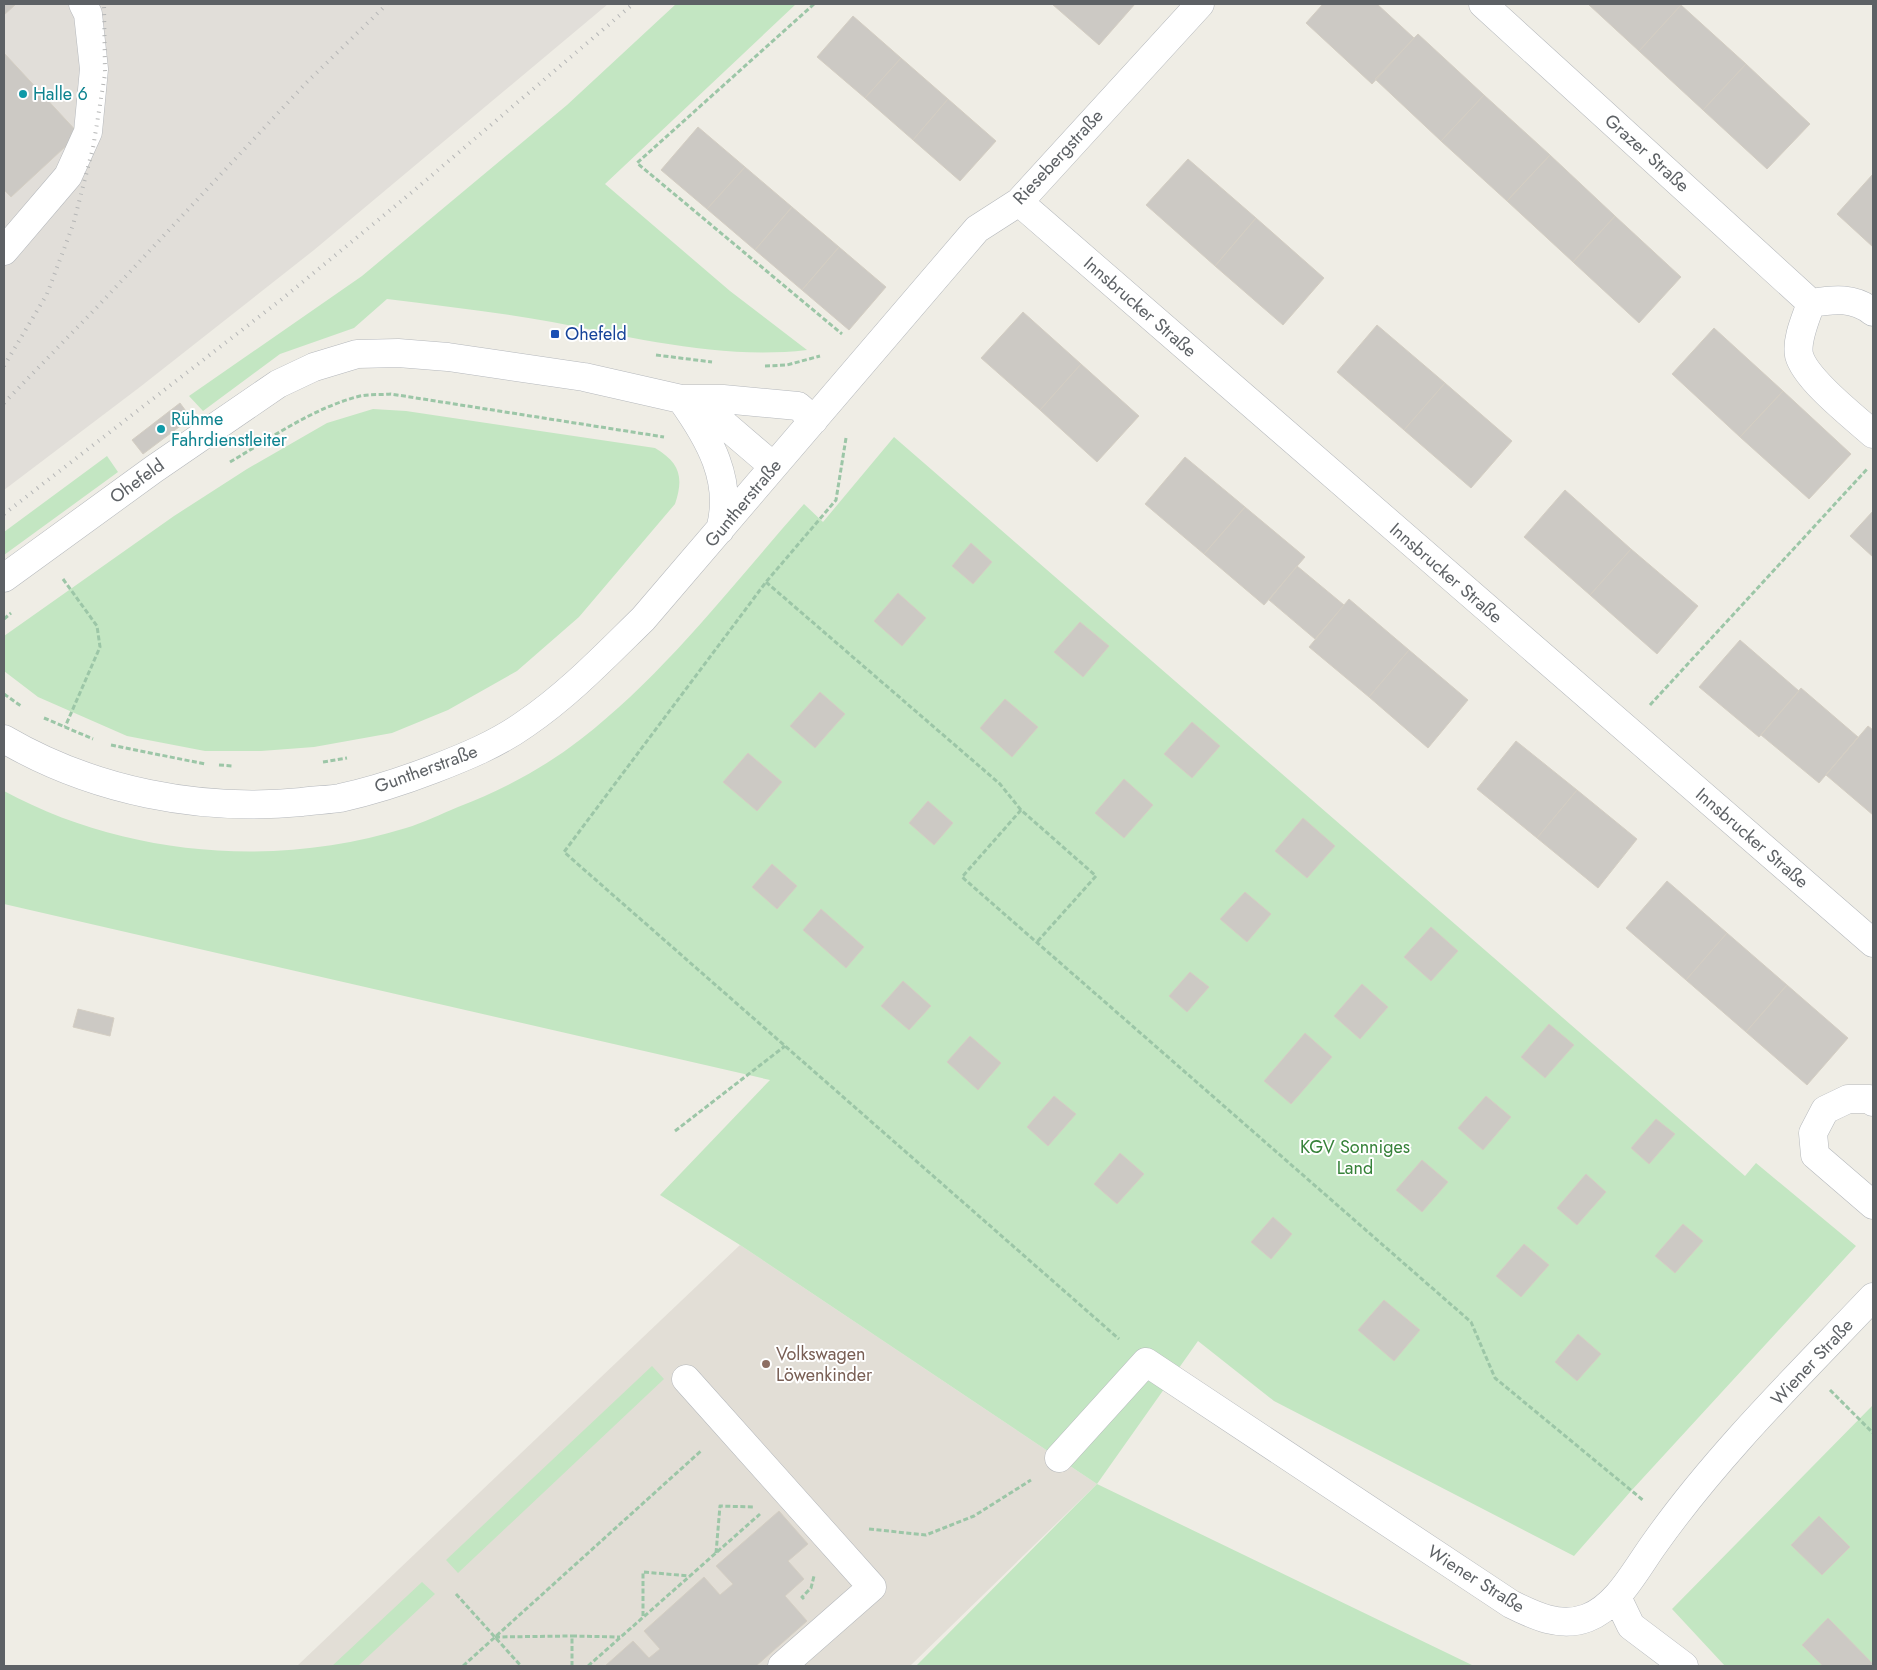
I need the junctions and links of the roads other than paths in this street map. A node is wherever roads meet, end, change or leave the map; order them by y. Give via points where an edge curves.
1 (83, 4) edge
2 (1200, 4) edge
3 (1482, 4) edge
4 (1019, 202) junction
5 (4, 251) edge
6 (1811, 303) junction
7 (1873, 312) edge
8 (681, 399) junction
9 (814, 420) junction
10 (1873, 434) edge
11 (773, 466) junction
12 (720, 530) junction
13 (4, 578) edge
14 (4, 739) edge
15 (1873, 943) edge
16 (1873, 1102) edge
17 (1873, 1205) edge
18 (1873, 1297) edge
19 (686, 1379) dead end
20 (1059, 1458) road end
21 (1617, 1597) junction
22 (1669, 1661) edge
23 (782, 1666) edge

1 - 5 street via 88,14 94,69 88,132 68,176
2 - 4 street, Riesebergstraße
3 - 6 street, Grazer Straße
4 - 9 street, Riesebergstraße via 977,229
4 - 15 street, Innsbrucker Straße
6 - 7 street via 1852,300
6 - 10 street via 1801,333 1799,355 1808,374
8 - 9 street, Ohefeld via 723,399 798,406
8 - 11 street, Ohefeld via 718,419
8 - 12 street via 709,442 721,475 724,503
8 - 13 street, Ohefeld via 584,377 448,357 357,354 314,367 278,384
9 - 11 street, Guntherstraße
11 - 12 street, Guntherstraße
12 - 14 street, Guntherstraße via 643,619 586,676 524,725 470,755 400,782 338,798 272,804 208,803 111,786 28,754
16 - 17 street via 1870,1099 1848,1099 1825,1110 1813,1133 1816,1155
18 - 21 street, Wiener Straße via 1737,1441 1670,1522
19 - 23 street via 728,1426 777,1499 872,1587
20 - 21 street, Wiener Straße via 1146,1362 1518,1608 1540,1618 1564,1622 1588,1618
21 - 22 street via 1631,1626

